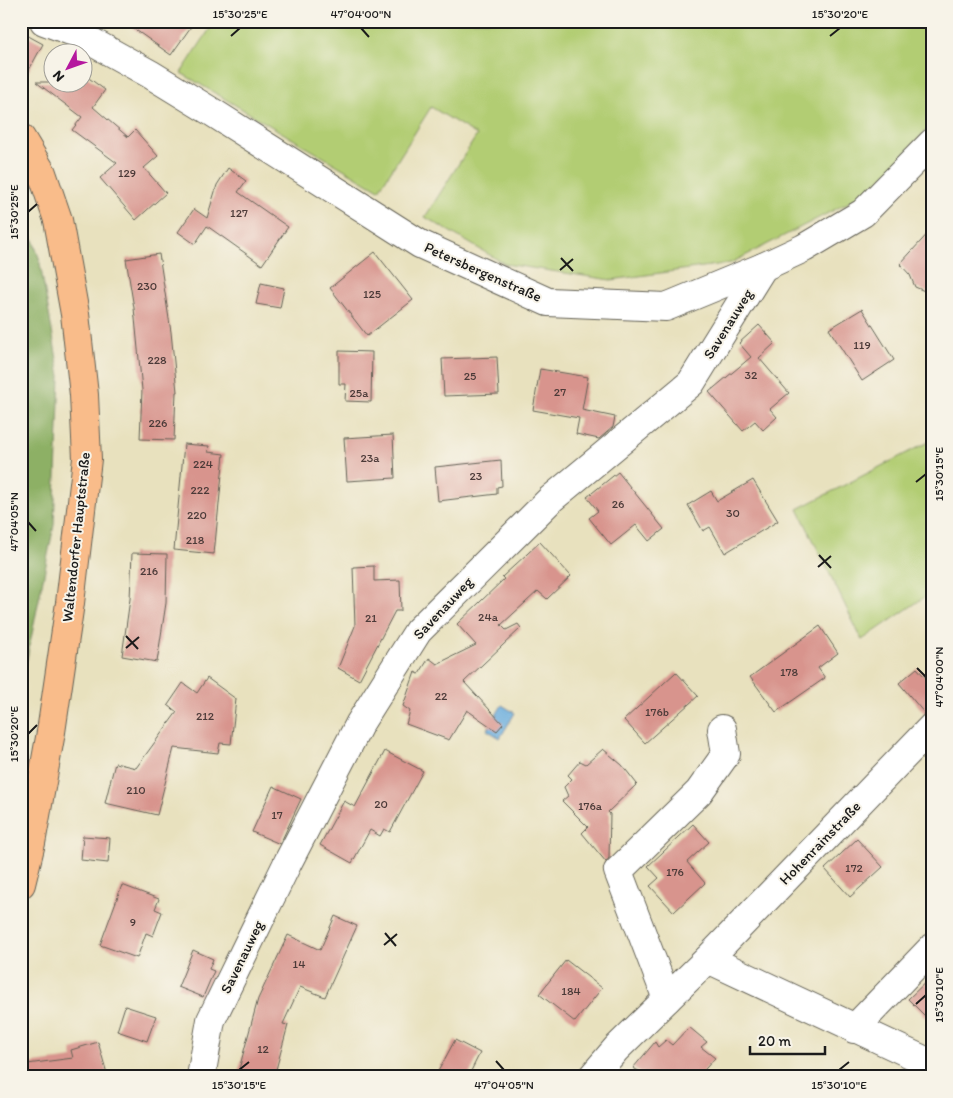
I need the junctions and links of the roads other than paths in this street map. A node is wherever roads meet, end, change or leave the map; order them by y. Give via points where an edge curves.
1 (44, 21) edge
2 (21, 138) edge
3 (932, 144) edge
4 (763, 267) junction
5 (932, 727) edge
6 (722, 729) dead end
7 (21, 884) edge
8 (932, 948) edge
9 (708, 959) junction
10 (667, 999) junction
11 (854, 1029) junction
12 (932, 1064) edge
13 (200, 1077) edge
14 (592, 1077) edge

1 - 4 street, Petersbergenstraße via 76,33 150,74 420,244 548,302 666,307
2 - 7 main road, Waltendorfer Hauptstraße via 42,173 58,220 75,314 87,459 51,732
3 - 4 street, Petersbergenstraße via 862,213 804,248
4 - 13 street, Savenauweg via 691,384 551,499 418,631 360,723 288,862 211,1020
5 - 9 street, Hohenrainstraße
6 - 10 street via 726,754 699,792 618,871
8 - 11 street
9 - 10 street, Hohenrainstraße
9 - 11 street
10 - 14 street, Hohenrainstraße
11 - 12 street

